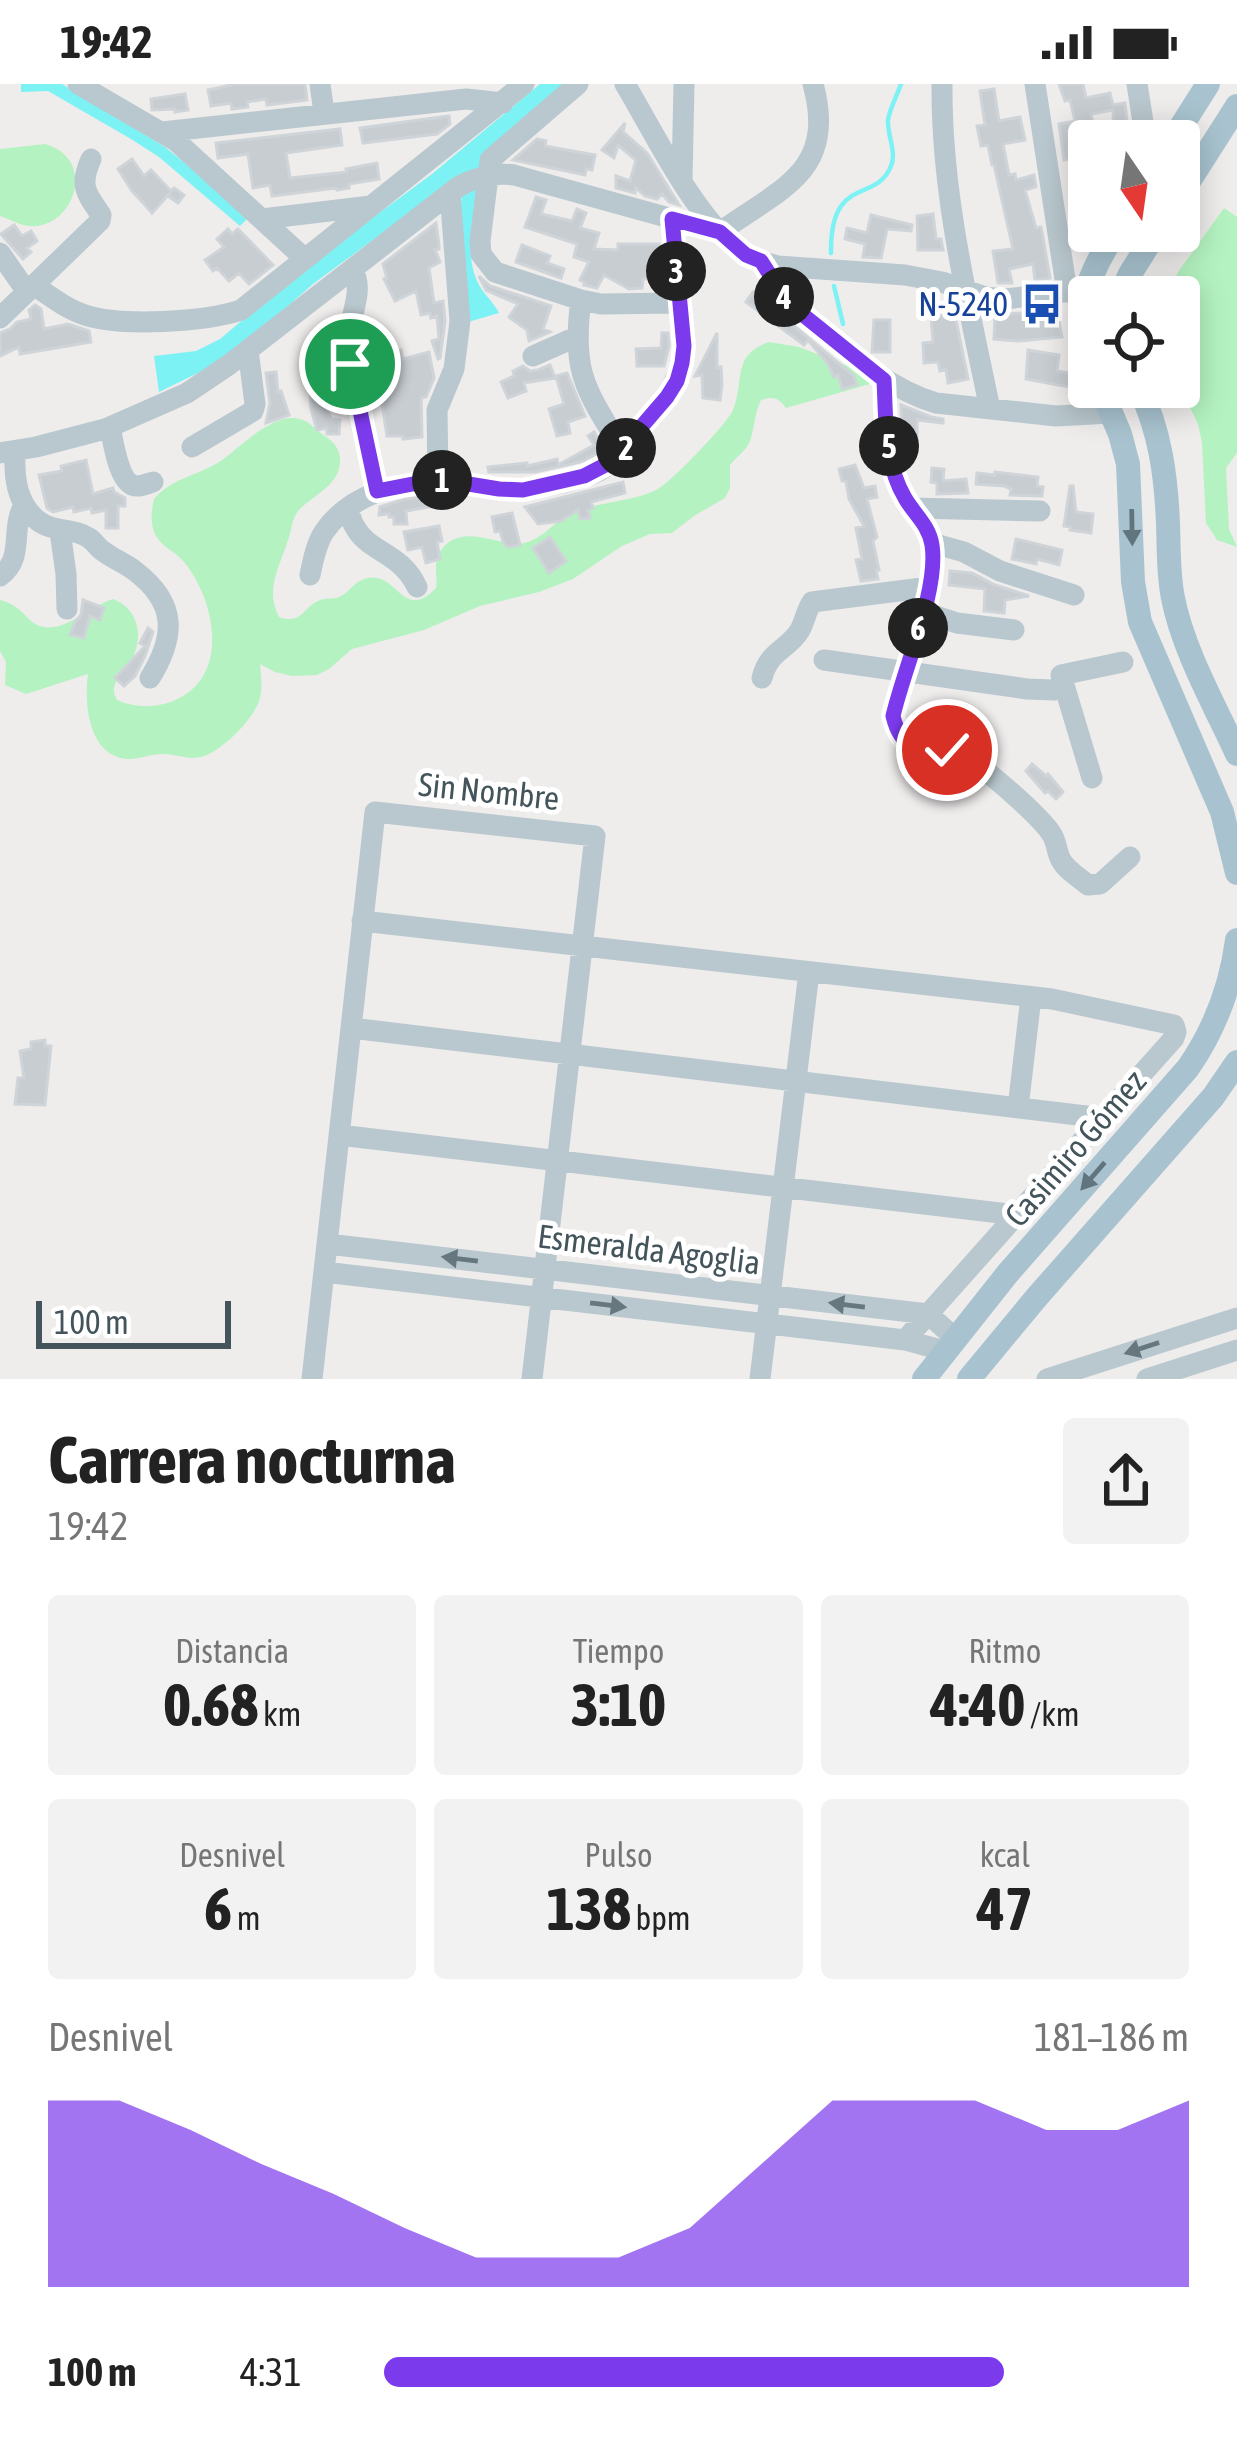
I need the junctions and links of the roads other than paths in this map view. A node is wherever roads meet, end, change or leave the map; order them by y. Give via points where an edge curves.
1 (78, 84) edge
2 (320, 84) edge
3 (524, 84) edge
4 (578, 84) edge
5 (625, 84) edge
6 (684, 84) edge
7 (813, 84) edge
8 (942, 84) edge
9 (1035, 84) edge
10 (1136, 84) edge
11 (1208, 84) edge
12 (502, 103) junction
13 (1237, 106) edge
14 (323, 112) junction
15 (1142, 120) edge
16 (1185, 120) edge
17 (162, 132) junction
18 (91, 159) dead end
19 (1200, 164) edge
20 (486, 175) junction
21 (682, 179) junction
22 (450, 193) junction
23 (372, 206) junction
24 (262, 219) junction
25 (672, 219) junction
26 (720, 232) junction
27 (0, 253) edge
28 (304, 258) junction
29 (761, 261) junction
30 (352, 269) junction
31 (1073, 276) edge
32 (31, 289) junction
33 (965, 290) junction
34 (1068, 292) edge
35 (580, 300) junction
36 (678, 303) junction
37 (0, 318) edge
38 (576, 337) junction
39 (248, 350) junction
40 (533, 356) dead end
41 (884, 380) junction
42 (1109, 408) edge
43 (1120, 408) edge
44 (1148, 408) edge
45 (990, 409) junction
46 (1111, 413) junction
47 (110, 427) junction
48 (192, 447) dead end
49 (623, 451) junction
50 (7, 452) edge
51 (438, 479) junction
52 (153, 482) dead end
53 (377, 491) junction
54 (24, 505) junction
55 (348, 508) junction
56 (913, 508) junction
57 (1040, 511) dead end
58 (60, 531) junction
59 (932, 543) junction
60 (310, 575) dead end
61 (0, 576) edge
62 (417, 587) dead end
63 (930, 587) junction
64 (1074, 596) dead end
65 (67, 609) dead end
66 (923, 612) junction
67 (1014, 630) dead end
68 (824, 660) dead end
69 (1123, 662) dead end
70 (905, 670) junction
71 (150, 678) dead end
72 (762, 678) dead end
73 (1063, 687) junction
74 (1237, 754) edge
75 (1092, 778) dead end
76 (1130, 857) dead end
77 (1237, 873) edge
78 (362, 921) junction
79 (1237, 940) edge
80 (583, 946) junction
81 (809, 971) junction
82 (1031, 997) junction
83 (351, 1028) junction
84 (570, 1054) junction
85 (1237, 1062) edge
86 (796, 1081) junction
87 (1018, 1108) junction
88 (1103, 1118) junction
89 (340, 1135) junction
90 (558, 1161) junction
91 (783, 1187) junction
92 (1017, 1215) junction
93 (328, 1244) junction
94 (545, 1270) junction
95 (324, 1272) junction
96 (769, 1296) junction
97 (542, 1298) junction
98 (928, 1315) junction
99 (1237, 1318) edge
100 (766, 1324) junction
101 (905, 1340) junction
102 (950, 1344) junction
103 (1237, 1351) edge
104 (975, 1377) edge
105 (312, 1379) edge
106 (532, 1379) edge
107 (760, 1379) edge
108 (924, 1379) edge
109 (1047, 1379) edge
110 (1147, 1379) edge

1 - 17 street
2 - 14 street
3 - 12 street
4 - 20 street via 490,160
5 - 21 street
6 - 21 street
7 - 26 street via 819,132 808,164
8 - 33 street via 944,156
9 - 31 street
10 - 15 street
11 - 16 main road
12 - 14 street via 466,98
12 - 23 street
13 - 19 main road
14 - 17 street
17 - 24 street
18 - 32 street via 84,187 100,221
20 - 22 street
20 - 25 street via 514,175
20 - 35 street via 480,241 488,265
21 - 26 street
22 - 30 street
22 - 51 street via 460,321 454,369 436,410
23 - 24 street
23 - 28 street
24 - 28 street
25 - 26 street
25 - 36 street
26 - 29 street
27 - 32 street
28 - 32 street via 253,303 213,317 100,320
29 - 33 street via 924,278
29 - 41 street via 797,310
30 - 39 street
30 - 53 street via 358,283 350,364
32 - 37 street
33 - 34 street via 1006,299
33 - 45 street
35 - 36 street
35 - 38 street
36 - 49 street via 684,346 677,381
38 - 40 street
38 - 49 street via 592,401
39 - 47 street via 187,392
39 - 48 street via 253,411
41 - 45 street via 936,403
41 - 56 street via 894,472
42 - 46 main road
43 - 46 main road
44 - 74 main road via 1163,463 1175,610
45 - 46 street
46 -> 77 main road via 1130,475 1139,622 1222,812
47 - 50 street
47 - 52 street via 124,477 139,486
49 - 51 street via 599,471 523,490
50 - 54 street
51 - 53 street
53 - 55 street
54 - 58 street
54 - 61 street via 16,555
55 - 60 street via 324,532
55 - 62 street via 356,529 404,564
56 - 57 street
56 - 59 street
58 - 65 street
58 - 71 street via 88,536 162,598 169,635
59 - 63 street
59 - 64 street
63 - 66 street
63 - 72 street via 812,602
66 - 67 street
66 - 70 street
68 - 70 street
69 - 73 street via 1061,675
70 - 73 street
70 - 76 street via 893,716 904,741 965,757 994,779 1051,833 1060,858 1088,885
73 - 75 street
78 - 80 street
78 - 80 street, Sin Nombre via 375,812 595,836
78 - 83 street, Sin Nombre
79 -> 102 main road, Casimiro Gómez via 1222,1004 1196,1057
80 - 81 street
80 - 84 street, Sin Nombre
81 - 82 street
81 - 86 street
82 - 87 street
82 - 88 street via 1176,1028
83 - 84 street
83 - 89 street, Sin Nombre
84 - 86 street
84 - 90 street, Sin Nombre
85 - 104 main road, Casimiro Gómez
86 - 87 street
86 - 91 street
87 - 88 street
88 - 92 street
89 - 90 street
89 - 93 street, Sin Nombre
90 - 91 street
90 - 94 street, Sin Nombre
91 - 92 street
91 - 96 street
92 - 98 street
94 -> 93 street, Esmeralda Agoglia
93 - 95 street, Sin Nombre
94 - 96 street, Esmeralda Agoglia
94 - 97 street, Sin Nombre
95 - 97 street, Esmeralda Agoglia
95 - 105 street, Sin Nombre
98 -> 96 street, Esmeralda Agoglia
96 - 100 street
97 -> 100 street, Esmeralda Agoglia
97 - 106 street, Sin Nombre
98 - 101 street
98 - 102 street
99 -> 109 street
100 - 101 street, Esmeralda Agoglia
100 - 107 street
101 - 102 street, Esmeralda Agoglia
102 - 108 main road, Casimiro Gómez
103 - 110 street

